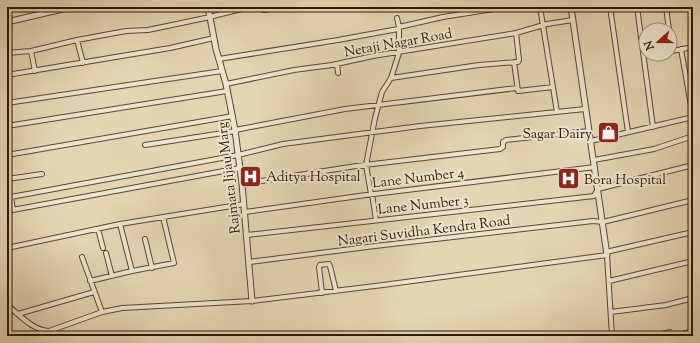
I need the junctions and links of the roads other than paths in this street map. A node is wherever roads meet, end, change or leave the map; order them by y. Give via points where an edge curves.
1 (72, 7) edge
2 (208, 7) edge
3 (250, 7) edge
4 (256, 7) edge
5 (286, 7) edge
6 (506, 7) edge
7 (540, 7) edge
8 (571, 7) edge
9 (610, 7) edge
10 (637, 7) edge
11 (666, 7) edge
12 (210, 17) junction
13 (397, 18) dead end
14 (573, 20) junction
15 (7, 22) edge
16 (668, 22) edge
17 (542, 25) junction
18 (399, 28) junction
19 (516, 33) junction
20 (214, 38) junction
21 (77, 40) junction
22 (693, 47) edge
23 (681, 49) junction
24 (678, 50) edge
25 (31, 51) junction
26 (399, 53) junction
27 (7, 54) edge
28 (219, 59) junction
29 (514, 62) junction
30 (83, 63) junction
31 (337, 64) junction
32 (35, 71) junction
33 (222, 71) junction
34 (338, 73) dead end
35 (7, 75) edge
36 (391, 78) junction
37 (226, 84) junction
38 (553, 87) junction
39 (516, 88) junction
40 (227, 91) junction
41 (7, 103) edge
42 (379, 104) junction
43 (585, 109) junction
44 (557, 112) junction
45 (233, 116) junction
46 (693, 117) edge
47 (7, 126) edge
48 (653, 127) junction
49 (235, 130) junction
50 (589, 131) junction
51 (373, 132) junction
52 (628, 132) junction
53 (693, 136) edge
54 (590, 141) junction
55 (145, 145) dead end
56 (7, 154) edge
57 (238, 155) junction
58 (594, 160) junction
59 (366, 165) junction
60 (693, 165) edge
61 (595, 167) junction
62 (240, 168) junction
63 (42, 174) dead end
64 (7, 179) edge
65 (242, 184) junction
66 (598, 189) junction
67 (372, 194) junction
68 (9, 197) edge
69 (693, 200) edge
70 (244, 204) junction
71 (13, 210) junction
72 (7, 211) edge
73 (245, 212) junction
74 (163, 217) junction
75 (376, 220) junction
76 (603, 222) junction
77 (120, 224) junction
78 (98, 229) junction
79 (693, 232) edge
80 (247, 235) junction
81 (145, 239) dead end
82 (7, 248) edge
83 (103, 248) dead end
84 (106, 253) dead end
85 (607, 253) junction
86 (82, 257) dead end
87 (693, 261) edge
88 (249, 262) junction
89 (152, 268) junction
90 (132, 271) junction
91 (112, 276) junction
92 (90, 281) junction
93 (609, 281) junction
94 (336, 291) junction
95 (94, 292) junction
96 (322, 292) junction
97 (693, 298) edge
98 (252, 301) junction
99 (7, 305) edge
100 (102, 312) junction
101 (611, 312) junction
102 (18, 314) junction
103 (693, 331) edge
104 (612, 336) edge
105 (654, 336) edge
106 (672, 336) edge
107 (676, 336) edge

1 - 15 street
2 - 12 street, Rajmata Jijau Marg
3 - 12 street
4 - 5 street via 264,10
6 - 18 street via 443,17
7 - 17 street
8 - 14 street
9 - 52 street
10 - 48 street
11 - 16 street
12 - 20 street, Rajmata Jijau Marg
12 - 21 street via 148,30
13 - 18 street
14 - 17 street, Netaji Nagar Road
14 - 43 street
17 - 19 street, Netaji Nagar Road
17 - 38 street
18 - 26 street
18 - 28 street
19 - 26 street, Netaji Nagar Road
19 - 29 street via 519,60
20 - 28 street, Rajmata Jijau Marg
20 - 30 street
21 - 25 street
21 - 30 street
22 - 23 street
23 - 24 street
23 - 46 street
25 - 27 street
25 - 32 street
26 - 31 street, Netaji Nagar Road
26 - 36 street
28 - 33 street, Rajmata Jijau Marg
29 - 36 street
29 - 39 street
30 - 32 street
31 - 34 street
31 - 37 street, Netaji Nagar Road
32 - 35 street
33 - 37 street, Rajmata Jijau Marg
33 - 41 street
36 - 42 street via 382,92
37 - 40 street, Rajmata Jijau Marg
38 - 39 street via 518,91
38 - 44 street
39 - 42 street
40 - 45 street, Rajmata Jijau Marg
40 - 47 street
42 - 49 street
42 - 51 street
43 - 44 street
43 - 50 street
44 - 51 street
45 - 49 street, Rajmata Jijau Marg
45 - 56 street
46 - 48 street
48 - 52 street
49 - 55 street
49 - 57 street, Rajmata Jijau Marg
50 - 54 street
50 - 59 street via 504,141 500,149
51 - 57 street via 283,144
51 - 59 street
52 - 54 street
53 - 58 street via 654,149
54 - 58 street
57 - 62 street, Rajmata Jijau Marg
57 - 68 street
58 - 61 street
59 - 65 street
59 - 67 street
60 - 66 street
61 - 66 street
61 - 67 street, Lane Number 4
62 - 65 street, Rajmata Jijau Marg
62 - 71 street
63 - 64 street
65 - 70 street, Rajmata Jijau Marg
66 - 75 street, Lane Number 3 via 594,196
66 - 76 street
67 - 73 street, Lane Number 4
67 - 75 street
68 - 71 street
69 - 76 street, Nagari Suvidha Kendra Road
70 - 73 street, Rajmata Jijau Marg
70 - 74 street
71 - 72 street
73 - 80 street, Rajmata Jijau Marg
74 - 77 street
74 - 89 street via 174,264
75 - 80 street, Lane Number 3
76 - 85 street
76 - 88 street, Nagari Suvidha Kendra Road via 585,222
77 - 78 street
77 - 90 street
78 - 82 street
78 - 83 street
79 - 85 street
80 - 88 street, Rajmata Jijau Marg
81 - 89 street
84 - 91 street
85 - 93 street
85 - 94 street
86 - 92 street
87 - 93 street
88 - 98 street, Rajmata Jijau Marg
89 - 90 street
90 - 91 street
91 - 92 street
92 - 95 street
93 - 101 street
94 - 96 street
94 - 96 street via 330,266 327,264 319,267
95 - 100 street
95 - 102 street
96 - 98 street
97 - 101 street
98 - 100 street via 135,307
99 - 102 street
100 - 102 street via 49,331 33,326
101 - 104 street
103 - 107 street
105 - 106 street via 670,332

